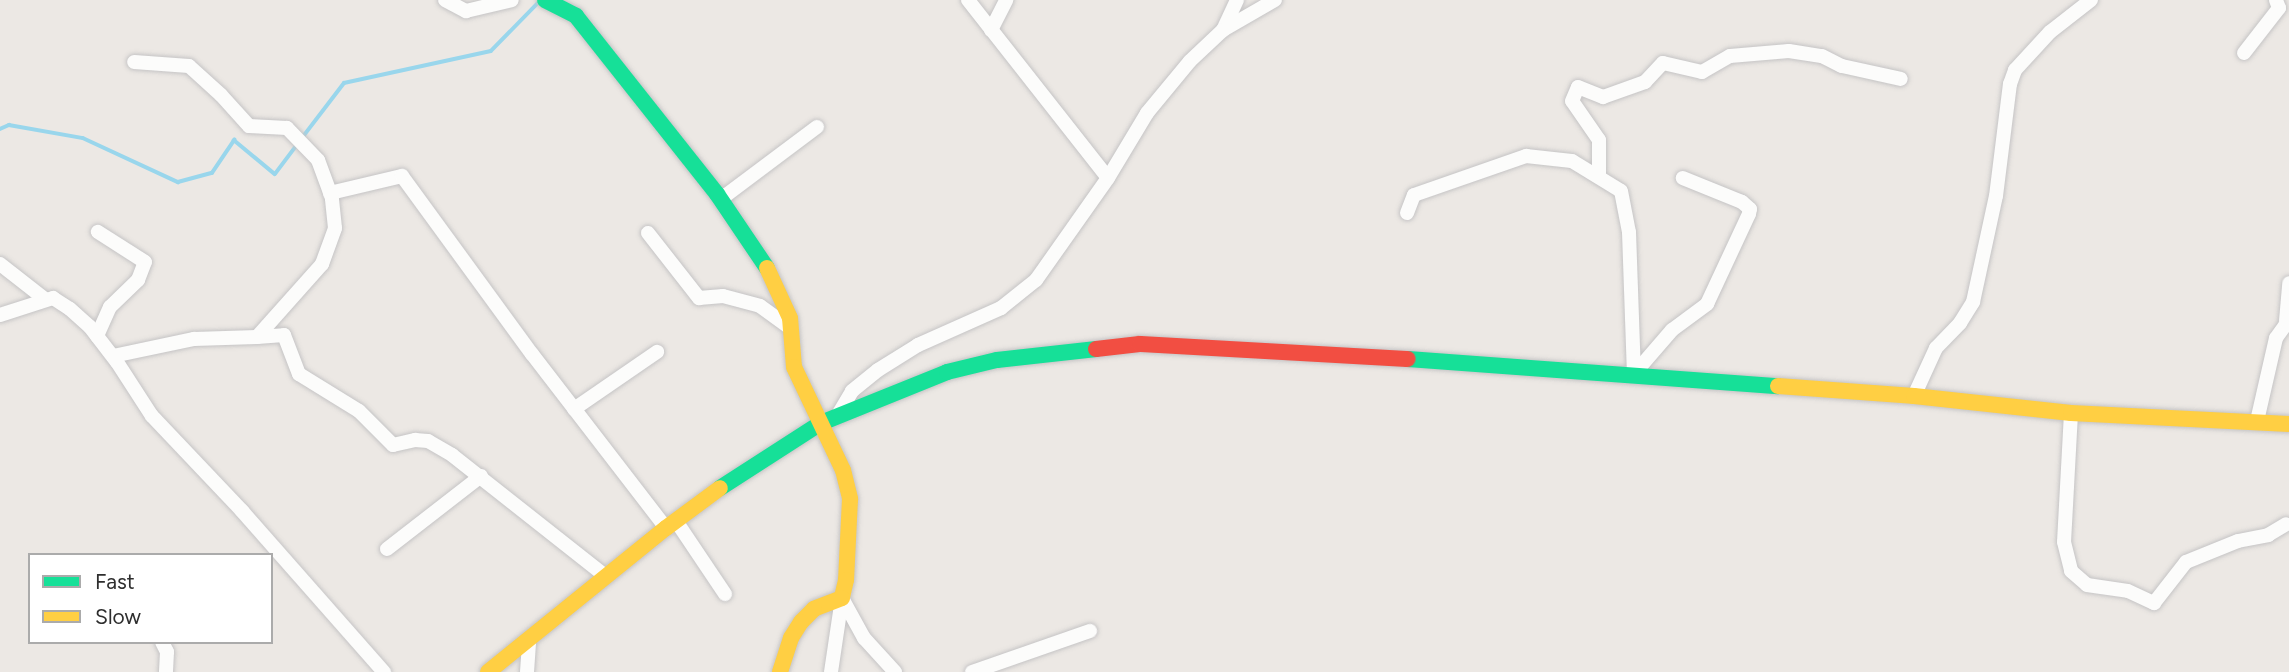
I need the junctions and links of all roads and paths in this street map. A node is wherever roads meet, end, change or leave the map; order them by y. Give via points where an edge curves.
1 (444, 0) edge
2 (512, 0) edge
3 (545, 0) edge
4 (968, 0) edge
5 (1006, 0) edge
6 (1237, 0) edge
7 (1275, 0) edge
8 (2091, 0) edge
9 (2276, 0) edge
10 (991, 30) junction
11 (1223, 30) junction
12 (2244, 53) dead end
13 (134, 62) dead end
14 (1901, 79) dead end
15 (817, 127) dead end
16 (1599, 177) junction
17 (1108, 178) junction
18 (1683, 178) dead end
19 (330, 193) junction
20 (720, 199) junction
21 (1407, 213) dead end
22 (98, 232) dead end
23 (648, 233) dead end
24 (0, 264) edge
25 (2289, 283) edge
26 (46, 300) junction
27 (285, 303) junction
28 (0, 315) edge
29 (2288, 321) edge
30 (790, 328) junction
31 (284, 335) junction
32 (97, 337) junction
33 (257, 337) junction
34 (657, 352) dead end
35 (113, 356) junction
36 (1634, 374) junction
37 (1914, 396) junction
38 (574, 409) junction
39 (2071, 413) junction
40 (838, 415) junction
41 (2257, 421) junction
42 (821, 423) junction
43 (2289, 424) edge
44 (481, 476) junction
45 (2286, 524) dead end
46 (671, 525) junction
47 (387, 549) dead end
48 (605, 576) junction
49 (725, 594) dead end
50 (842, 598) junction
51 (1090, 631) dead end
52 (529, 640) junction
53 (163, 644) edge
54 (166, 672) edge
55 (384, 672) edge
56 (488, 672) edge
57 (527, 672) edge
58 (780, 672) edge
59 (831, 672) edge
60 (895, 672) edge
61 (972, 672) edge

1 - 2 street via 466,11
3 - 20 main road via 576,16
4 - 10 street
5 - 10 street
6 - 11 street
7 - 11 street
8 - 37 street via 2050,32 2015,70 1996,196 1973,302 1936,348
9 - 12 street via 2279,8
10 - 17 street
11 - 17 street via 1147,113
13 - 19 street via 189,66 249,126 287,128 318,160
14 - 16 street via 1789,51 1730,57 1702,72 1663,63 1645,82 1603,97 1578,87 1572,101 1599,140
15 - 20 street
16 - 21 street via 1572,161 1526,156 1414,195
16 - 36 street via 1621,191 1629,232
17 - 40 street via 1036,280 1001,308 918,345 878,370 852,391
18 - 36 street via 1742,202 1749,214 1707,304 1667,335
19 - 27 street via 335,228 322,264
19 - 38 street via 402,176
20 - 30 main road via 763,260 790,318
22 - 32 street via 145,261 138,280 110,307
23 - 30 street via 699,298 723,296 760,306
24 - 26 street
25 - 29 street
26 - 28 street
26 - 32 street via 63,302
27 - 31 street
27 - 33 street
29 - 41 street via 2276,338
30 - 42 main road via 794,367
31 - 33 street
31 - 44 street via 299,374 359,411 393,445 428,441
32 - 35 street
33 - 35 street via 194,340
34 - 38 street
35 - 55 street via 152,416 242,510
36 - 37 main road
36 - 40 main road via 1140,344 997,360 947,372
37 - 39 main road
38 - 46 street
39 - 41 main road
39 - 45 street via 2064,542 2071,571 2087,586 2128,591 2154,603 2186,562 2238,541 2268,535
40 - 42 main road
41 - 43 main road
42 - 46 main road
42 - 50 main road via 843,470 850,499
44 - 47 street
44 - 48 street
46 - 48 main road
46 - 49 street
48 - 52 main road
50 - 58 main road via 814,609 801,622
50 - 59 street
50 - 60 street via 864,638
51 - 61 street
52 - 56 main road
52 - 57 street
53 - 54 street

